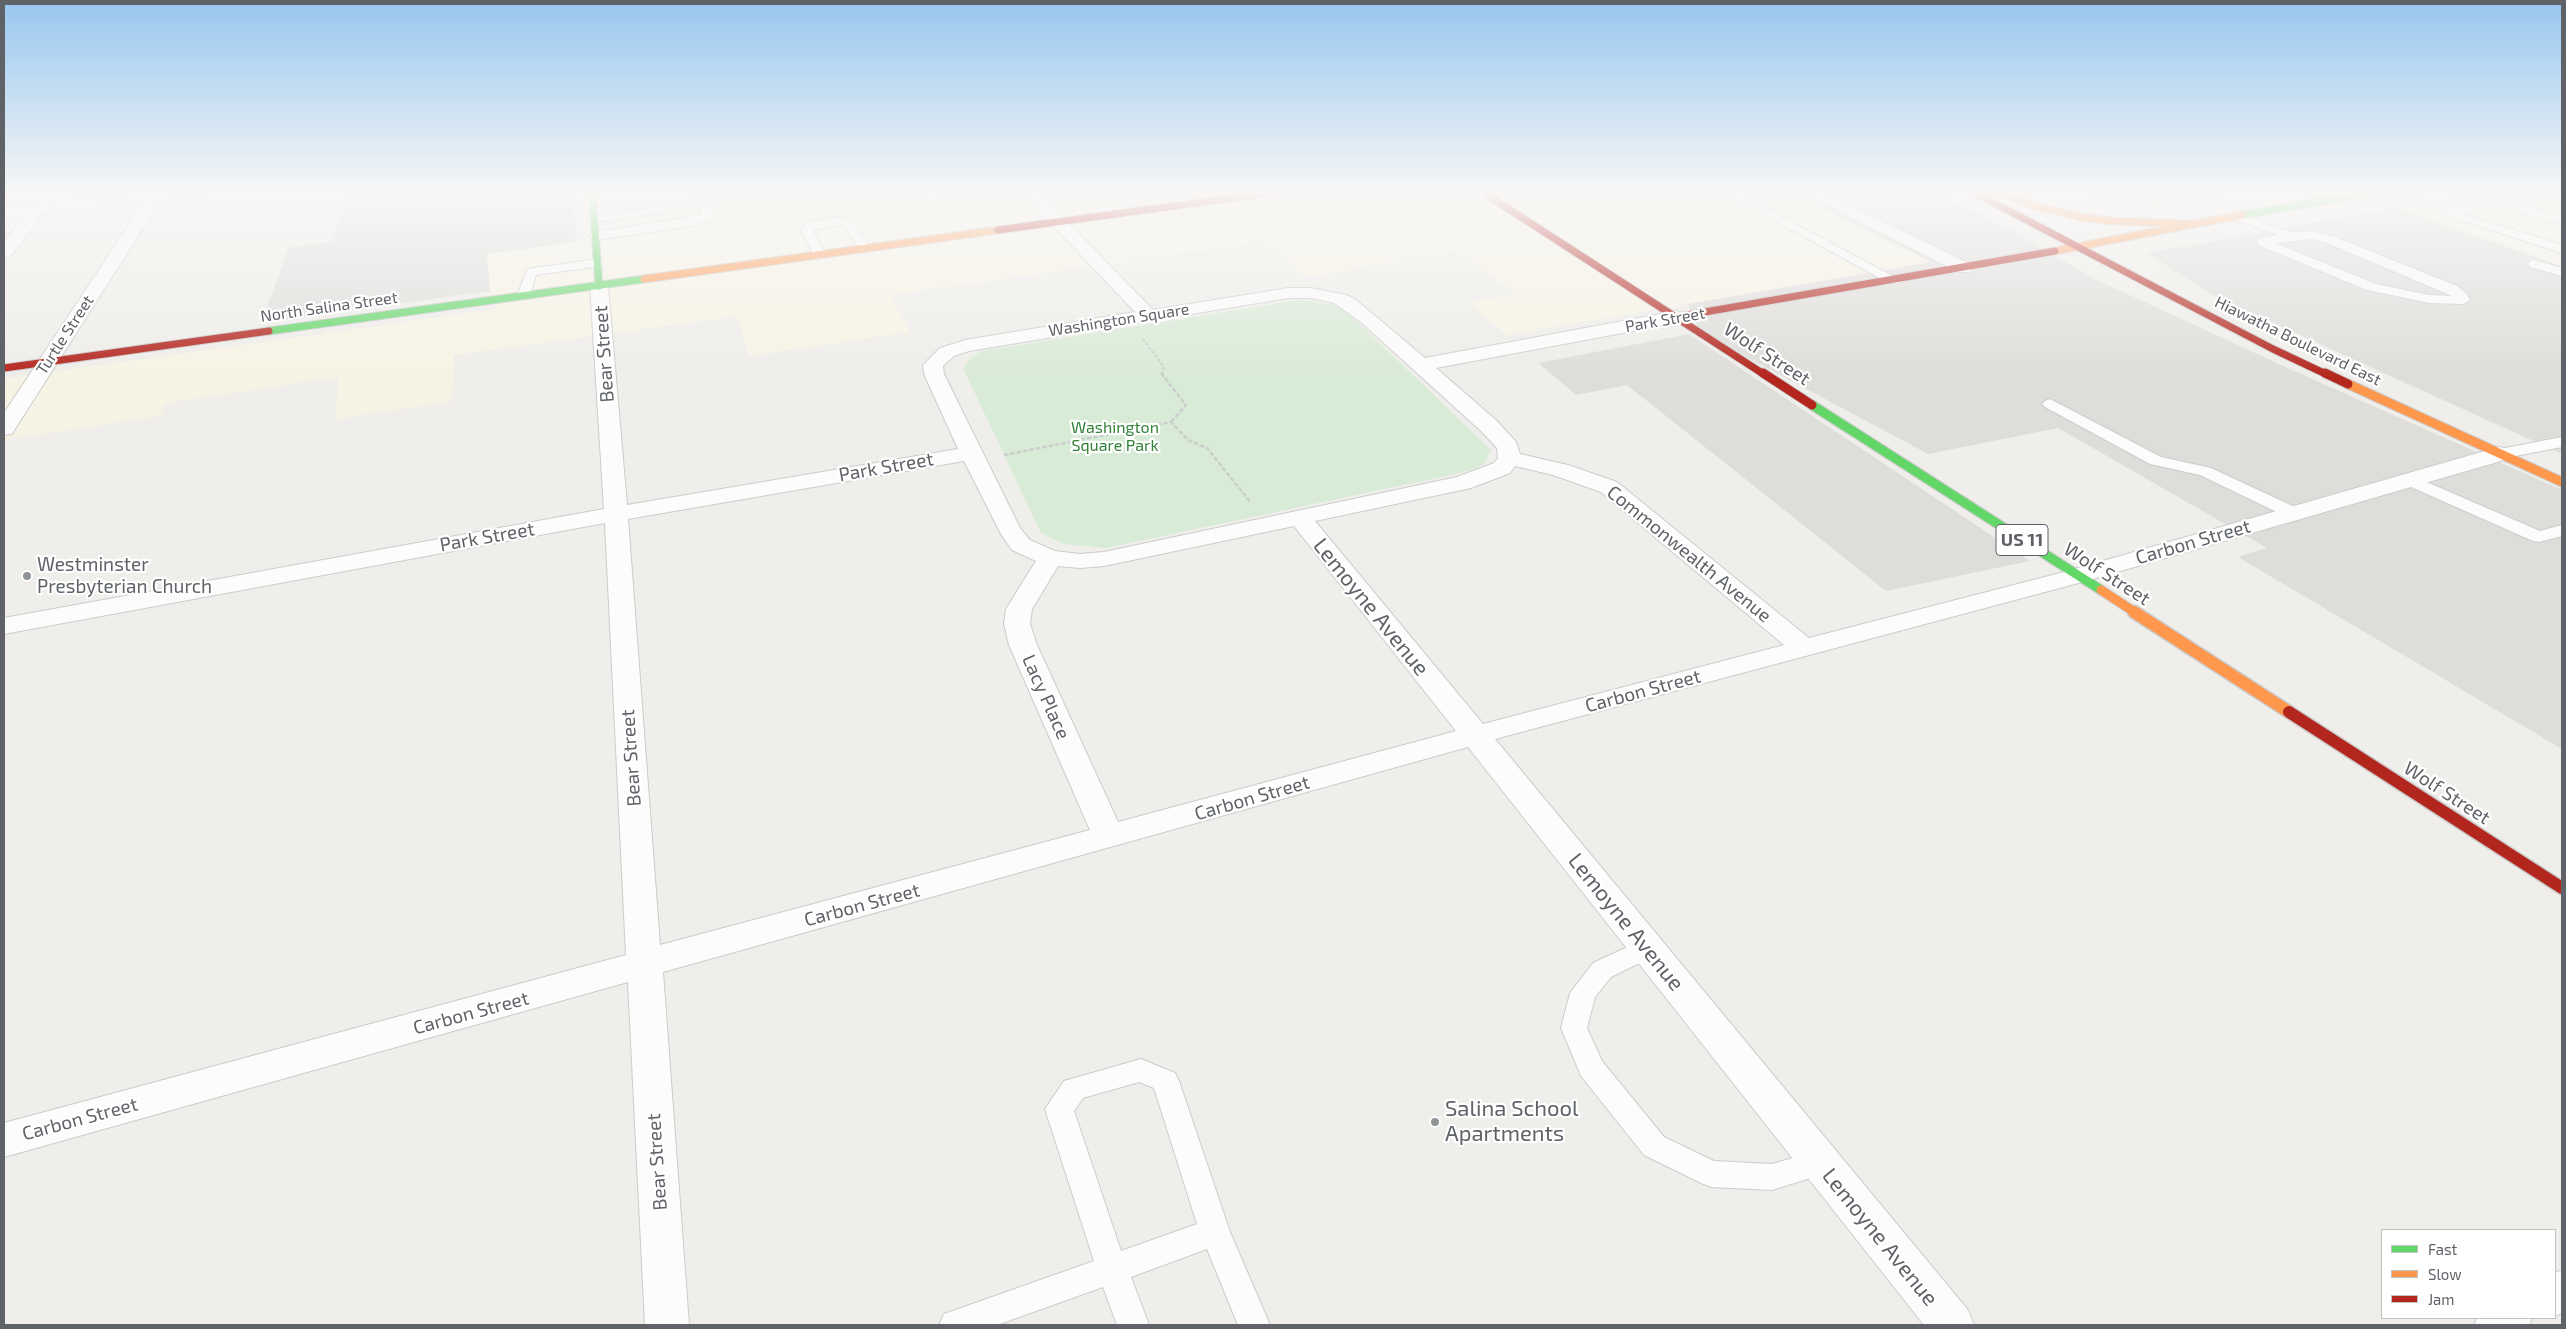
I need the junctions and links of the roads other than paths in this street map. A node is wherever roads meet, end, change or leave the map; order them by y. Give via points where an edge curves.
1 (119, 253) edge
2 (596, 253) edge
3 (835, 253) edge
4 (1085, 253) edge
5 (1577, 253) edge
6 (1843, 253) edge
7 (1933, 253) edge
8 (2049, 253) edge
9 (2087, 253) edge
10 (2289, 253) edge
11 (2362, 253) edge
12 (820, 255) joint
13 (2534, 264) dead end
14 (1964, 268) junction
15 (2562, 272) edge
16 (598, 275) junction
17 (1894, 280) junction
18 (524, 296) junction
19 (1138, 316) junction
20 (1676, 317) junction
21 (48, 362) junction
22 (1420, 365) junction
23 (4, 368) edge
24 (2050, 404) dead end
25 (4, 429) edge
26 (2562, 442) edge
27 (2500, 454) junction
28 (972, 457) junction
29 (1509, 458) junction
30 (2408, 479) junction
31 (2562, 482) edge
32 (2292, 513) junction
33 (616, 514) junction
34 (1284, 522) junction
35 (2562, 530) edge
36 (1050, 558) junction
37 (2077, 576) junction
38 (4, 626) edge
39 (1804, 648) junction
40 (1475, 735) junction
41 (1109, 838) junction
42 (2562, 888) edge
43 (1647, 948) junction
44 (644, 965) junction
45 (4, 1140) edge
46 (1820, 1163) junction
47 (1215, 1232) junction
48 (1112, 1269) junction
49 (2508, 1319) edge
50 (667, 1325) edge
51 (955, 1325) edge
52 (1133, 1325) edge
53 (1254, 1325) edge
54 (1952, 1325) edge
55 (2496, 1325) edge

1 - 21 street, Turtle Street
2 - 16 main road, Bear Street
3 - 12 main road, North Salina Street
4 - 19 street
5 - 20 main road, Wolf Street / US 11
6 - 17 lane
7 - 14 street
8 - 14 main road, Park Street
9 - 27 main road, Hiawatha Boulevard East via 2273,349
10 - 11 lane via 2372,287 2429,299 2463,300 2452,289
12 - 16 main road, North Salina Street
13 - 15 lane
14 - 17 main road, Park Street
16 - 18 main road, North Salina Street
16 - 18 lane via 530,272
16 - 33 street, Bear Street
17 - 20 main road, Park Street
18 - 21 main road, North Salina Street
19 - 22 street, Washington Square via 1288,293 1311,293 1350,304
19 - 28 street, Washington Square via 965,346 947,352 933,366 934,374
20 - 22 street, Park Street
20 - 37 main road, Wolf Street / US 11
21 - 23 main road, North Salina Street
21 - 25 street, Turtle Street
22 - 29 street, Washington Square via 1489,426 1508,447
24 - 32 lane via 2156,461 2205,471
26 - 27 lane
27 - 30 street, Carbon Street
27 - 31 main road, Hiawatha Boulevard East
28 - 33 street, Park Street
28 - 36 street, Washington Square via 1009,529 1021,544
29 - 34 street, Washington Square via 1502,468 1463,483
29 - 39 street, Commonwealth Avenue via 1560,470 1609,487
30 - 32 street, Carbon Street
30 - 35 lane via 2539,537
32 - 37 street, Carbon Street
33 - 38 street, Park Street
33 - 44 street, Bear Street
34 - 36 street, Washington Square via 1104,559
34 - 40 street, Lemoyne Avenue
36 - 41 street, Lacy Place via 1019,609 1017,624 1023,645
37 - 39 street, Carbon Street
37 - 42 main road, Wolf Street / US 11
39 - 40 street, Carbon Street
40 - 41 street, Carbon Street
40 - 43 street, Lemoyne Avenue
41 - 44 street, Carbon Street
43 - 46 street, Lemoyne Avenue
43 - 46 lane via 1602,970 1583,993 1574,1028 1590,1068 1654,1146 1711,1174 1772,1177
44 - 45 street, Carbon Street
44 - 50 street, Bear Street
46 - 54 street, Lemoyne Avenue
47 - 48 lane
47 - 48 lane via 1165,1082 1142,1070 1074,1089 1058,1109
47 - 53 lane
48 - 51 lane
48 - 52 lane
49 - 55 street

